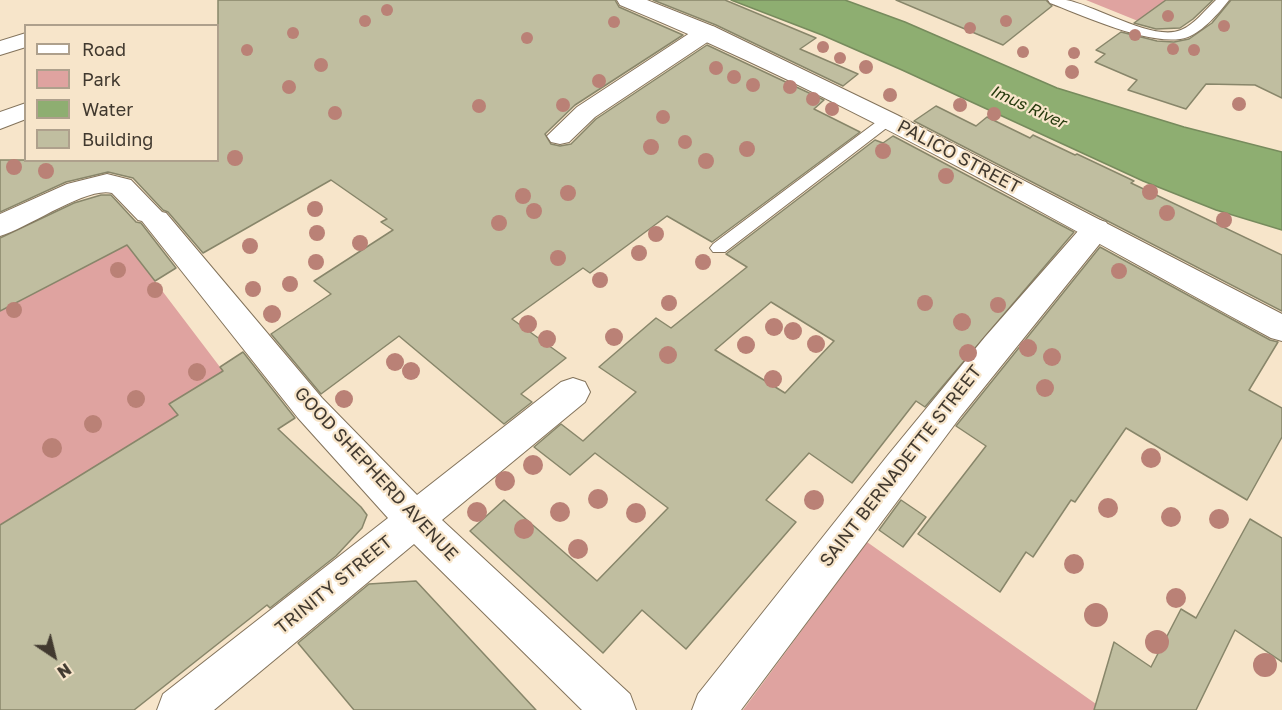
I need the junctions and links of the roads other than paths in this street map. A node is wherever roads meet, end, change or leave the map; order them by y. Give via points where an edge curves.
1 (628, 0) edge
2 (1054, 0) edge
3 (1223, 0) edge
4 (707, 32) junction
5 (24, 41) edge
6 (0, 48) edge
7 (24, 111) edge
8 (888, 120) junction
9 (0, 121) edge
10 (560, 136) dead end
11 (0, 226) edge
12 (1096, 229) junction
13 (719, 248) dead end
14 (1282, 329) edge
15 (573, 392) dead end
16 (415, 520) junction
17 (179, 710) edge
18 (614, 710) edge
19 (714, 710) edge

1 - 4 street, PALICO STREET
2 - 3 lane via 1143,32 1171,36 1185,33
4 - 8 street, PALICO STREET
4 - 10 street via 586,112
5 - 6 street
7 - 9 street
8 - 12 street, PALICO STREET
8 - 13 lane
11 - 16 street, GOOD SHEPHERD AVENUE via 82,188 105,182 122,187 152,216 310,408
12 - 14 street, PALICO STREET
12 - 19 street, SAINT BERNADETTE STREET via 1018,317 881,489
15 - 16 street, TRINITY STREET
16 - 17 street, TRINITY STREET
16 - 18 street, GOOD SHEPHERD AVENUE

